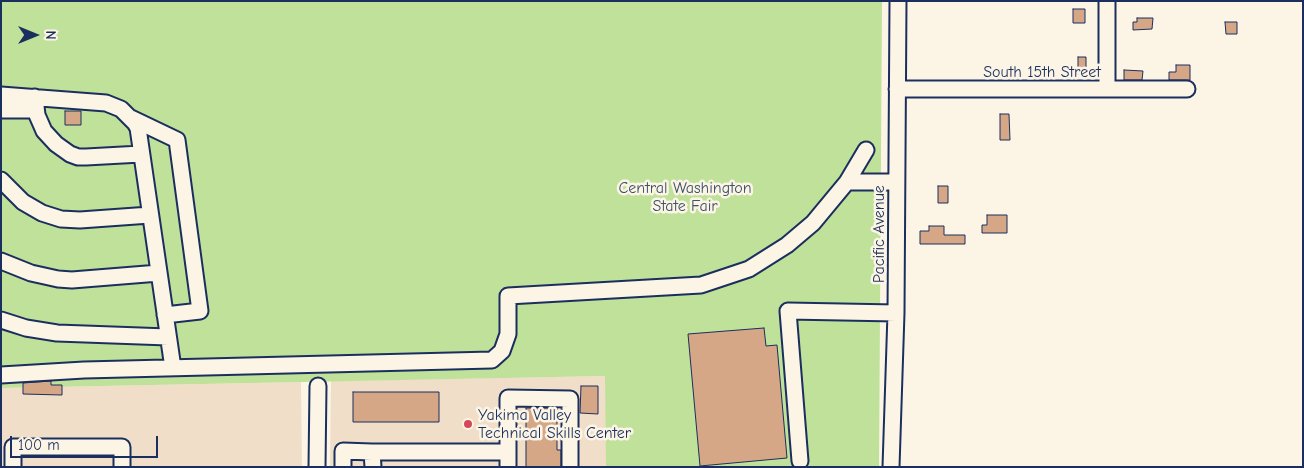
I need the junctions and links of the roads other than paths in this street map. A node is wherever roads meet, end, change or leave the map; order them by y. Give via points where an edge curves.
1 (898, 1) edge
2 (1107, 1) edge
3 (897, 88) junction
4 (1107, 89) junction
5 (1187, 89) dead end
6 (1, 95) edge
7 (35, 104) junction
8 (1, 110) edge
9 (131, 118) junction
10 (866, 150) dead end
11 (142, 154) junction
12 (1, 180) edge
13 (847, 182) junction
14 (896, 182) junction
15 (150, 215) junction
16 (1, 261) edge
17 (159, 273) junction
18 (896, 313) junction
19 (165, 315) junction
20 (1, 320) edge
21 (168, 337) junction
22 (172, 368) junction
23 (1, 374) edge
24 (318, 386) dead end
25 (317, 450) junction
26 (343, 451) junction
27 (372, 459) edge
28 (508, 460) edge
29 (800, 461) dead end
30 (13, 467) edge
31 (122, 467) edge
32 (317, 467) edge
33 (344, 467) edge
34 (570, 467) edge
35 (891, 467) edge

1 - 3 street, Pacific Avenue
2 - 4 street
3 - 4 street, South 15th Street
3 - 14 street, Pacific Avenue
4 - 5 street, South 15th Street
6 - 7 street
7 - 8 street
7 - 9 street via 106,102 121,108
7 - 11 street via 40,123 50,138 70,154 78,157
9 - 11 street via 138,128
9 - 19 street via 177,140 200,311
10 - 13 street
11 - 15 street
12 - 15 street via 24,202 42,213 61,218 80,220
13 - 14 street
13 - 22 street via 813,223 787,246 749,269 701,285 508,296 508,334 502,351 492,360
14 - 18 street, Pacific Avenue
15 - 17 street
16 - 17 street via 58,279
17 - 19 street
18 - 29 street via 788,311
18 - 35 street, Pacific Avenue
19 - 21 street
20 - 21 street via 57,334
21 - 22 street
22 - 23 street
24 - 25 street
25 - 26 street
25 - 32 street
26 - 27 street
26 - 33 street
27 - 28 street
28 - 34 street via 508,398 570,399
30 - 31 street via 13,447 122,447

